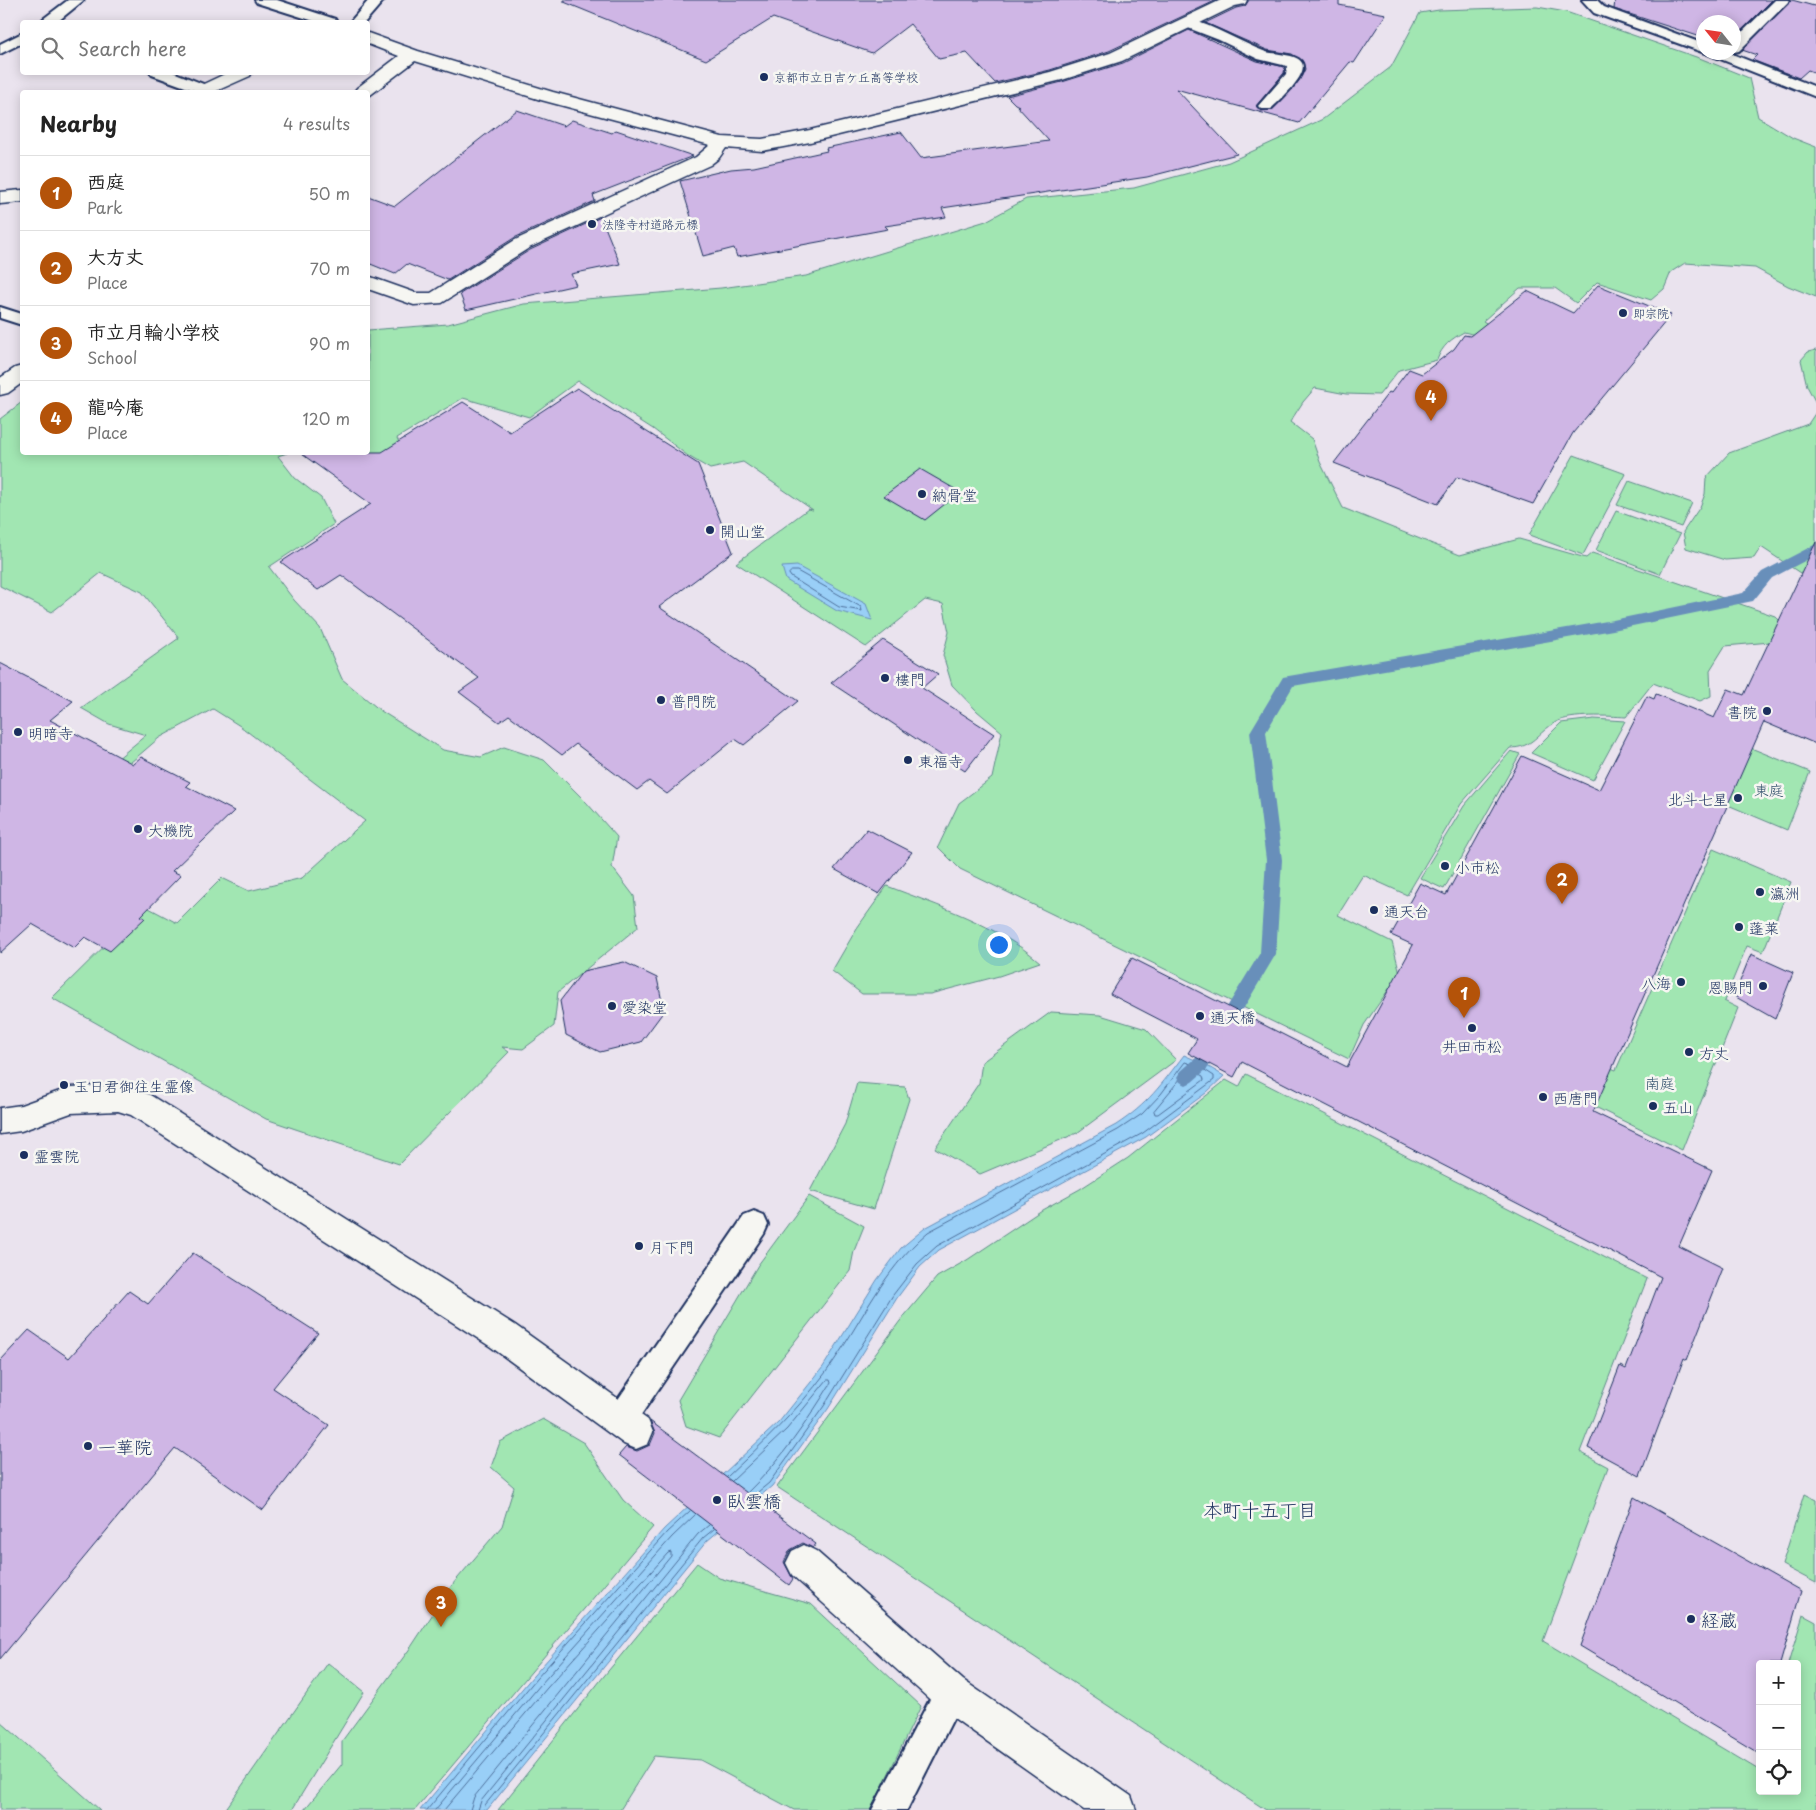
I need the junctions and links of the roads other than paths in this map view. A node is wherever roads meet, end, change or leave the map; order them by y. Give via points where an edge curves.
1 (77, 0) edge
2 (262, 0) edge
3 (377, 0) edge
4 (1239, 0) edge
5 (1589, 0) edge
6 (1783, 0) edge
7 (51, 20) edge
8 (324, 20) edge
9 (359, 20) edge
10 (1188, 23) junction
11 (20, 38) edge
12 (1741, 38) edge
13 (370, 39) edge
14 (1696, 46) edge
15 (0, 50) edge
16 (412, 55) junction
17 (1741, 60) edge
18 (164, 75) edge
19 (238, 75) edge
20 (201, 90) edge
21 (205, 90) edge
22 (367, 90) edge
23 (1816, 92) edge
24 (1266, 106) dead end
25 (721, 142) junction
26 (20, 196) edge
27 (0, 198) edge
28 (370, 283) edge
29 (0, 312) edge
30 (20, 319) edge
31 (20, 374) edge
32 (0, 388) edge
33 (0, 1121) edge
34 (754, 1224) dead end
35 (628, 1427) joint
36 (804, 1563) dead end
37 (950, 1693) junction
38 (889, 1810) edge
39 (1117, 1810) edge

1 - 7 lane
2 - 8 lane
3 - 9 lane
4 - 10 street
5 - 14 lane via 1599,10
6 - 12 lane
10 - 24 lane via 1263,56 1295,64 1294,74
10 - 25 street via 1116,57 1056,76 810,136 762,145
11 - 15 lane
13 - 16 street
16 - 22 street
16 - 25 street via 547,96
17 - 23 lane
18 - 20 lane
19 - 21 street
25 - 28 street via 704,161 522,244 435,299 414,299
26 - 27 street
29 - 30 lane
31 - 32 street
33 - 35 street via 21,1118 71,1100 118,1098 140,1104 504,1336
34 - 35 lane
36 - 37 street
37 - 38 lane
37 - 39 street

